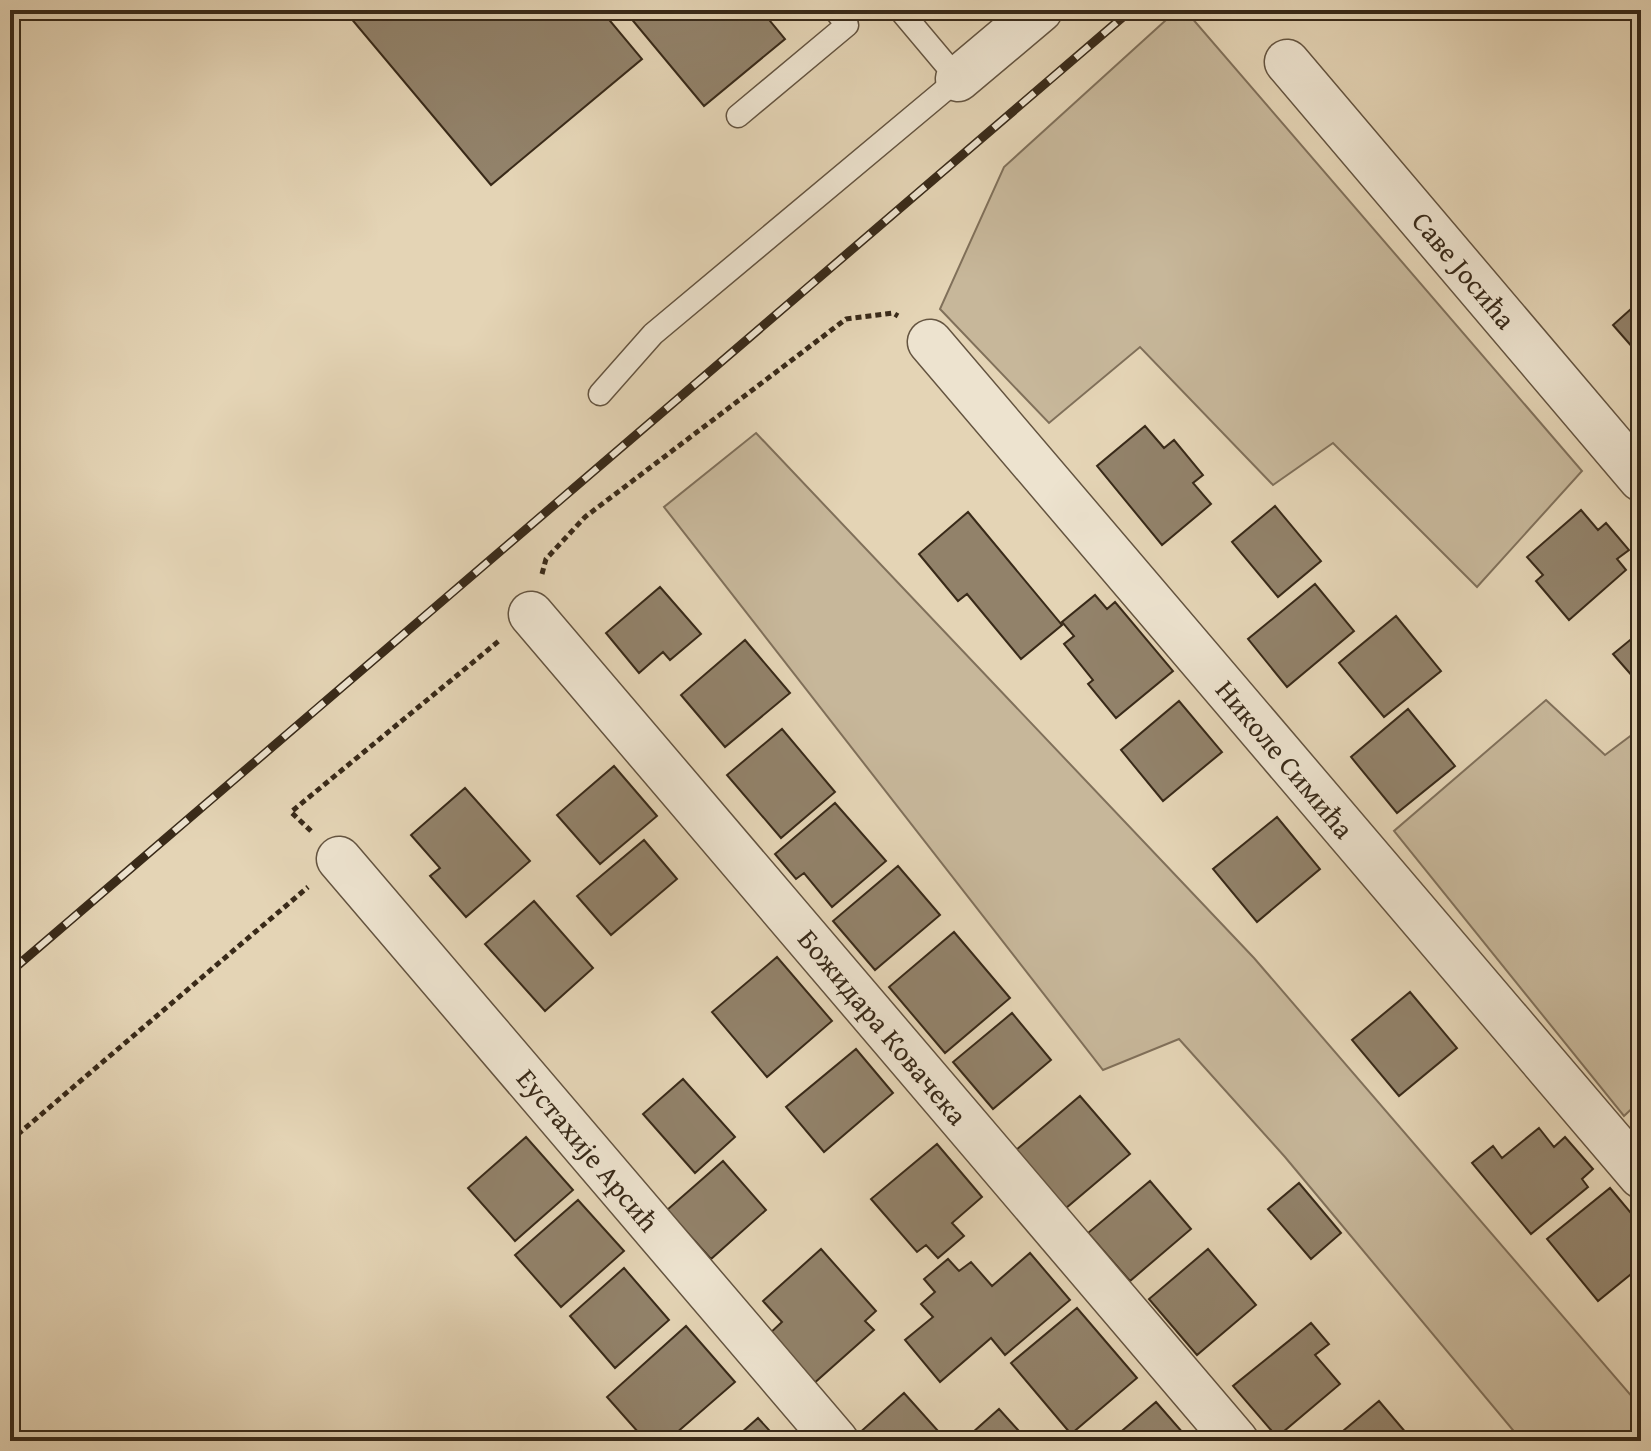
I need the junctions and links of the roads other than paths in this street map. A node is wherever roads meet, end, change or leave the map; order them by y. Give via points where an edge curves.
1 (835, 10) edge
2 (900, 10) edge
3 (1040, 10) edge
4 (1287, 62) dead end
5 (958, 79) junction
6 (738, 116) dead end
7 (930, 342) road end
8 (600, 394) dead end
9 (1641, 479) edge
10 (531, 614) road end
11 (339, 859) road end
12 (1641, 1176) edge
13 (836, 1441) edge
14 (1236, 1441) edge

1 - 6 lane via 847,25
2 - 5 lane
3 - 5 street
4 - 9 street, Саве Јосића
5 - 8 lane via 653,334
7 - 12 street, Николе Симића
10 - 14 street, Божидара Ковачека
11 - 13 street, Еустахије Арсић

